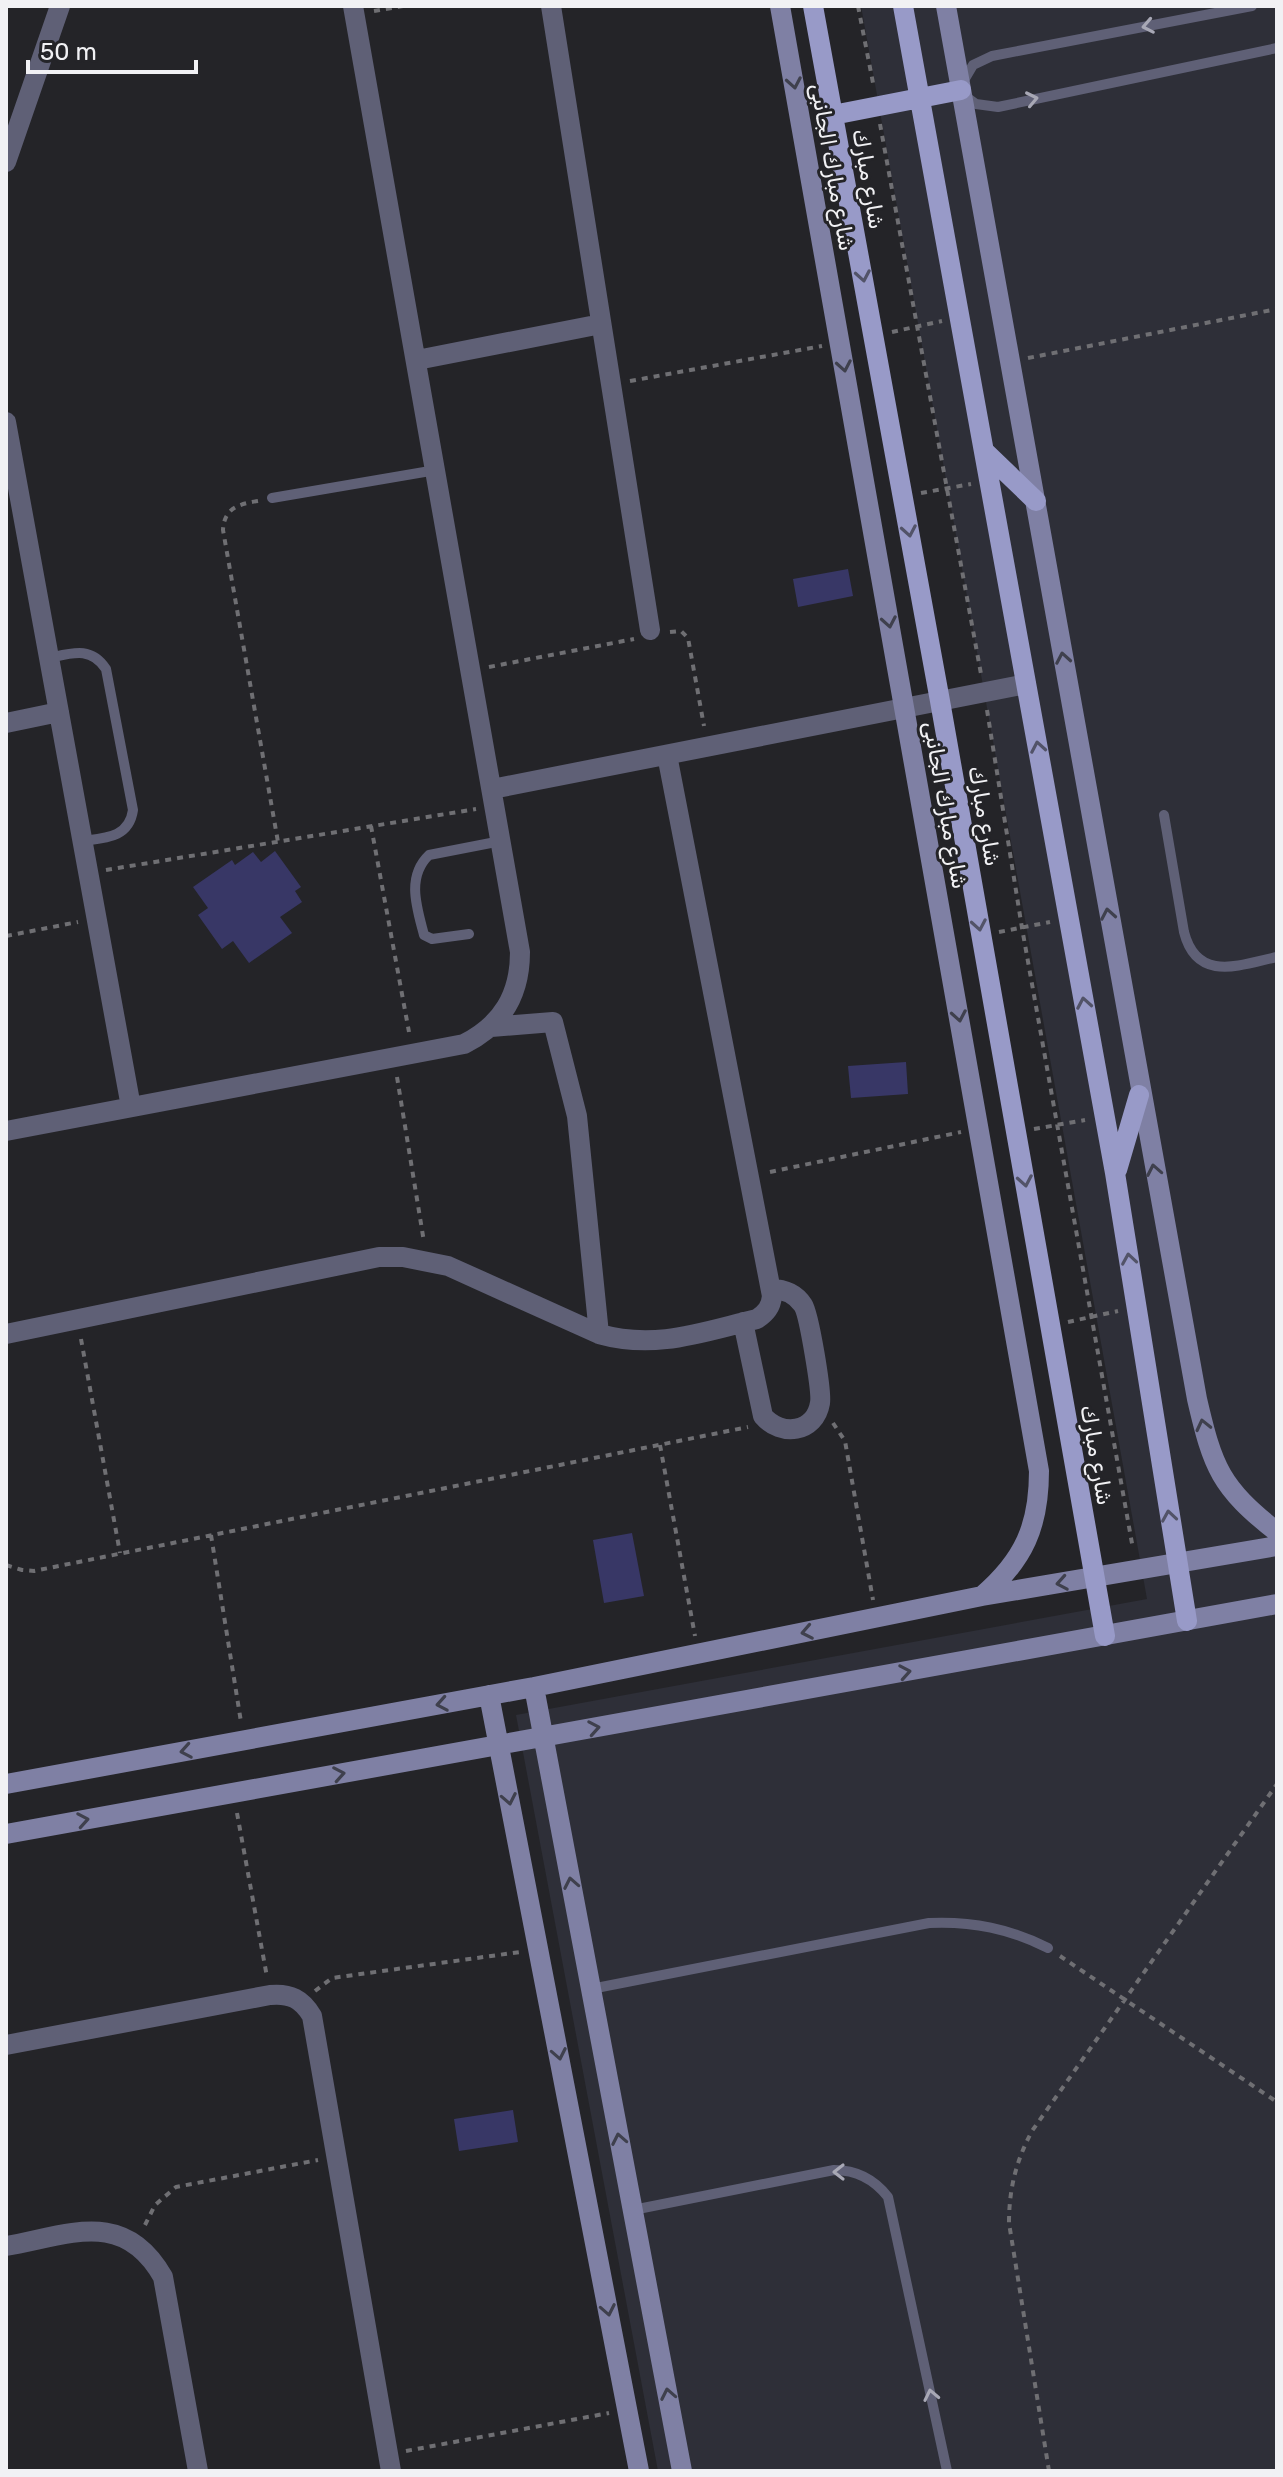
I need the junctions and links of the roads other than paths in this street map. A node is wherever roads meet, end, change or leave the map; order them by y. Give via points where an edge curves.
1 (60, 6) edge
2 (551, 6) edge
3 (780, 6) edge
4 (813, 6) edge
5 (903, 6) edge
6 (946, 6) edge
7 (1252, 6) edge
8 (354, 10) edge
9 (1277, 48) edge
10 (961, 90) junction
11 (920, 98) junction
12 (833, 115) junction
13 (6, 162) edge
14 (601, 324) junction
15 (417, 360) junction
16 (6, 422) edge
17 (984, 451) junction
18 (436, 470) junction
19 (272, 498) road end
20 (1036, 501) junction
21 (649, 634) road end
22 (49, 658) junction
23 (1026, 684) junction
24 (940, 701) junction
25 (904, 708) junction
26 (59, 712) junction
27 (6, 723) edge
28 (667, 755) junction
29 (493, 797) junction
30 (1164, 815) dead end
31 (82, 841) junction
32 (501, 841) junction
33 (469, 934) dead end
34 (1277, 957) edge
35 (491, 1027) junction
36 (1139, 1095) junction
37 (131, 1107) junction
38 (6, 1131) edge
39 (1115, 1173) junction
40 (771, 1289) junction
41 (743, 1322) junction
42 (6, 1334) edge
43 (599, 1334) junction
44 (1277, 1532) edge
45 (1277, 1546) edge
46 (1177, 1565) junction
47 (1095, 1577) junction
48 (982, 1596) junction
49 (1277, 1604) edge
50 (1187, 1621) junction
51 (1105, 1636) junction
52 (534, 1687) junction
53 (489, 1695) junction
54 (544, 1737) junction
55 (499, 1745) junction
56 (6, 1784) edge
57 (6, 1834) edge
58 (1048, 1948) road end
59 (591, 1989) junction
60 (6, 2045) edge
61 (633, 2210) junction
62 (6, 2246) edge
63 (389, 2463) edge
64 (198, 2471) edge
65 (639, 2471) edge
66 (682, 2471) edge
67 (947, 2471) edge

1 - 13 street
2 - 14 street
3 -> 25 main road, شارع مبارك الجانبى
4 - 12 main road, شارع مبارك
5 - 11 main road
6 - 10 main road
7 -> 10 lane via 982,59 967,72
8 - 15 street
10 -> 9 lane via 976,104 998,107
10 - 11 main road
10 - 20 main road
11 - 12 main road
11 - 17 main road
12 -> 24 main road, شارع مبارك
14 - 15 street
14 - 21 street
15 - 18 street
16 - 22 street
17 - 20 main road
17 - 23 main road
18 - 19 lane
18 - 29 street
36 -> 20 main road
22 - 26 street
22 - 31 lane via 85,652 106,669 133,810 122,832
23 - 24 street
39 -> 23 main road
24 - 25 street
24 -> 47 main road, شارع مبارك
25 - 28 street
25 -> 48 main road, شارع مبارك الجانبى via 1039,1471 1027,1541 1015,1562
26 - 27 street
26 - 31 street
28 - 29 street
28 - 40 street
29 - 32 street
30 - 34 lane via 1190,949 1204,963 1224,968
31 - 37 street
32 - 33 lane via 429,855 416,872 424,935 432,939
32 - 35 street via 520,969 511,1001
35 - 37 street via 464,1044
35 - 43 street via 553,1022 577,1116
36 - 39 main road
44 -> 36 main road via 1230,1489 1206,1438
37 - 38 street
46 -> 39 main road
40 - 41 street via 768,1310
40 - 41 street via 795,1296 806,1310 821,1395 810,1422 784,1430 763,1416
41 - 43 street via 654,1342
42 - 43 street via 379,1257 448,1266
45 - 46 main road
46 - 47 main road
46 - 50 main road
47 -> 48 main road
47 - 51 main road, شارع مبارك
48 -> 52 main road
49 - 50 main road
50 - 51 main road
54 -> 51 main road
52 - 53 main road
52 - 54 main road
53 - 55 main road
53 -> 56 main road
54 - 55 main road
59 -> 54 main road
57 -> 55 main road
55 -> 65 main road
58 - 59 lane via 986,1925 929,1923
61 -> 59 main road
60 - 63 street via 270,1995 291,1996 307,2008
66 -> 61 main road
67 -> 61 lane via 888,2197 873,2181 834,2170
62 - 64 street via 98,2230 143,2249 163,2277

